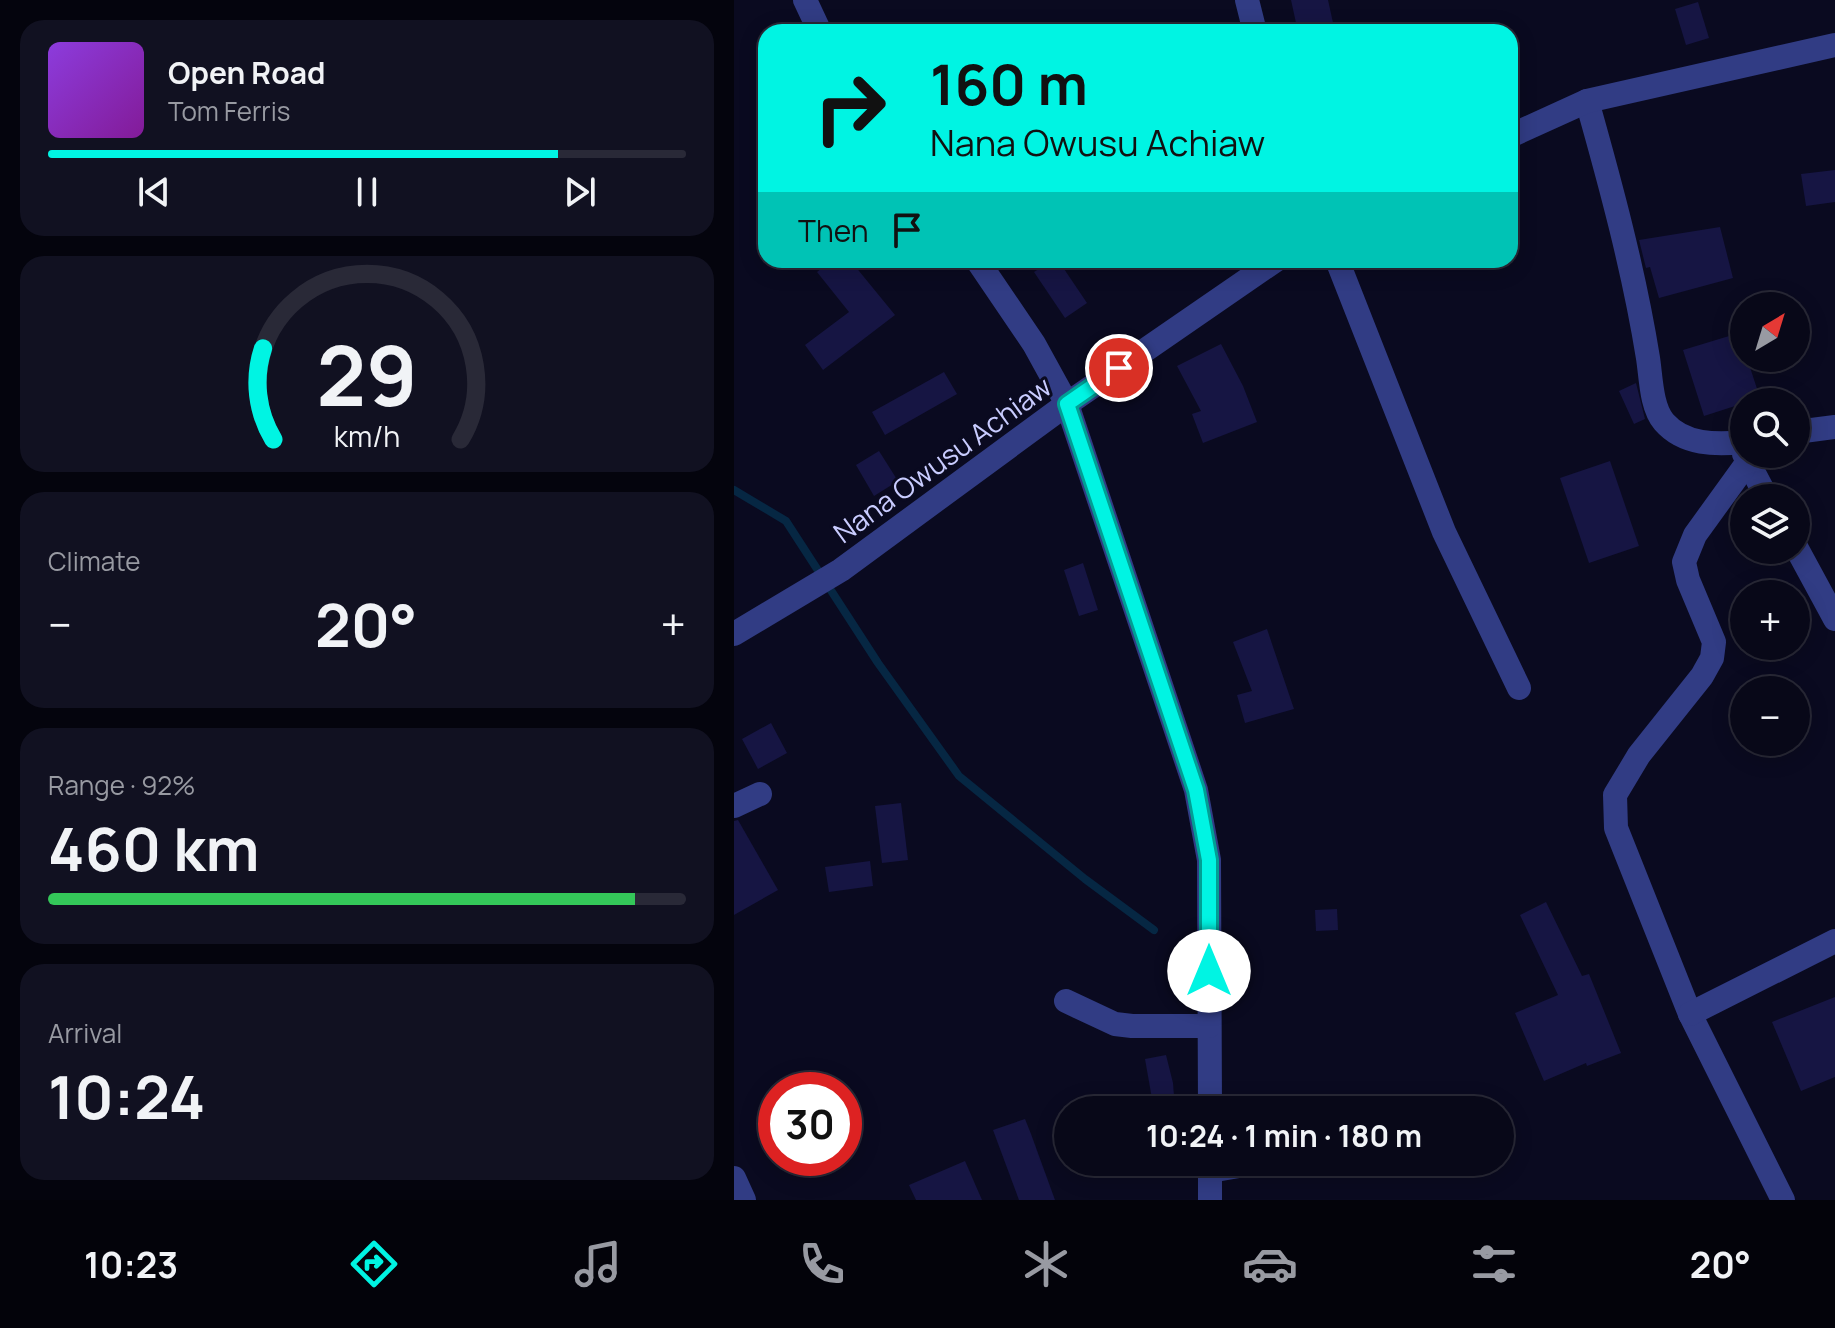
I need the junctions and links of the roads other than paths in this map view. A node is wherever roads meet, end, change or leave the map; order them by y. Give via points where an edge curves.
1 (805, 0) edge
2 (1247, 0) edge
3 (816, 24) edge
4 (1253, 24) edge
5 (1835, 45) edge
6 (1587, 101) junction
7 (1518, 132) edge
8 (982, 268) edge
9 (1264, 268) edge
10 (1340, 268) edge
11 (1067, 404) junction
12 (1835, 427) edge
13 (1810, 430) edge
14 (1730, 448) edge
15 (1734, 468) edge
16 (1805, 564) edge
17 (1835, 619) edge
18 (734, 634) edge
19 (1519, 688) dead end
20 (760, 794) dead end
21 (734, 806) edge
22 (1835, 941) edge
23 (1066, 1001) dead end
24 (1690, 1014) junction
25 (1209, 1026) junction
26 (1210, 1096) edge
27 (1210, 1176) edge
28 (734, 1178) edge
29 (744, 1200) edge
30 (1210, 1200) edge
31 (1783, 1200) edge

1 - 3 street
2 - 4 street
5 - 6 street
6 - 7 street
6 - 14 street via 1611,184 1655,402 1663,421 1683,437
8 - 11 street
9 - 11 street, Nana Owusu Achiaw
10 - 19 street via 1444,532
11 - 18 street, Nana Owusu Achiaw via 841,570
11 - 25 street via 1196,790 1209,860
12 - 13 street
15 - 24 street via 1684,562 1714,642 1712,658 1615,795 1616,828
16 - 17 street
20 - 21 street
22 - 24 street
23 - 25 street via 1115,1024
24 - 31 street
25 - 26 street
27 - 30 street
28 - 29 street

